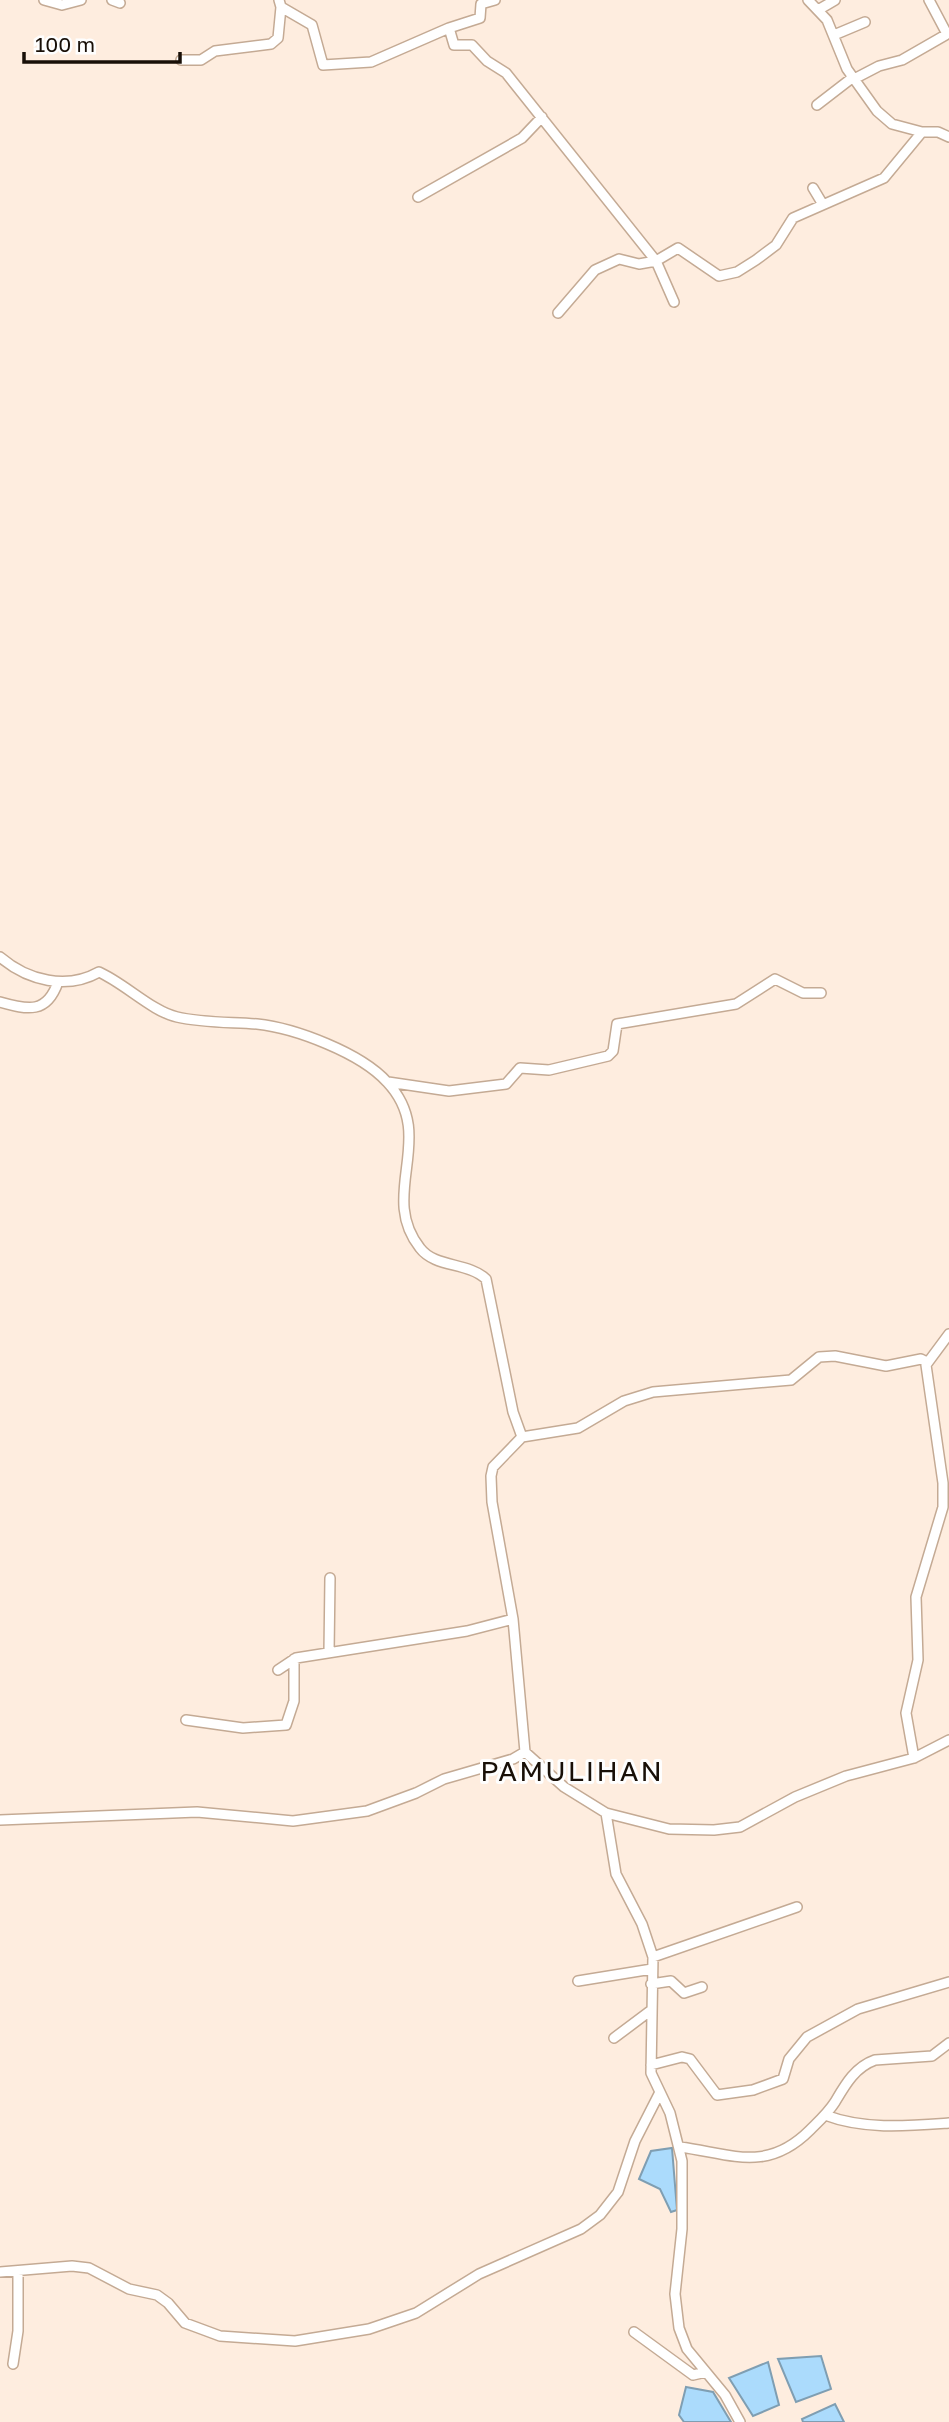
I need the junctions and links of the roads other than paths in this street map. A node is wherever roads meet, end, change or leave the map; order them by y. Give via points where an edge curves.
1 (44, 0) edge
2 (82, 0) edge
3 (495, 0) edge
4 (808, 0) edge
5 (835, 0) edge
6 (929, 0) edge
7 (280, 3) edge
8 (818, 10) junction
9 (865, 22) dead end
10 (449, 28) junction
11 (948, 34) edge
12 (834, 35) junction
13 (181, 60) dead end
14 (853, 78) junction
15 (817, 105) dead end
16 (542, 117) junction
17 (922, 132) junction
18 (949, 137) edge
19 (813, 188) dead end
20 (418, 197) dead end
21 (822, 203) junction
22 (656, 261) junction
23 (674, 302) dead end
24 (558, 313) dead end
25 (0, 957) edge
26 (58, 982) junction
27 (821, 993) dead end
28 (0, 1002) edge
29 (387, 1082) junction
30 (949, 1334) edge
31 (928, 1362) junction
32 (522, 1437) junction
33 (330, 1578) dead end
34 (513, 1619) junction
35 (329, 1652) junction
36 (294, 1659) junction
37 (278, 1670) dead end
38 (186, 1720) dead end
39 (949, 1740) edge
40 (525, 1752) junction
41 (914, 1758) junction
42 (606, 1813) junction
43 (0, 1820) edge
44 (797, 1907) dead end
45 (653, 1957) junction
46 (652, 1969) junction
47 (578, 1981) dead end
48 (949, 1982) edge
49 (651, 1984) junction
50 (702, 1987) dead end
51 (650, 2011) junction
52 (614, 2038) dead end
53 (949, 2043) edge
54 (650, 2065) junction
55 (659, 2094) junction
56 (825, 2116) junction
57 (949, 2123) edge
58 (680, 2147) junction
59 (18, 2271) junction
60 (0, 2272) edge
61 (634, 2332) dead end
62 (13, 2364) dead end
63 (706, 2372) junction
64 (740, 2422) edge

1 - 2 street via 62,5
3 - 10 street via 481,4 480,18
4 - 8 street
5 - 8 street
6 - 11 street
7 - 10 street via 312,25 323,65 371,62
7 - 13 street via 278,38 271,44 215,51 201,60
8 - 12 street
9 - 12 street
10 - 16 street via 453,44 472,45 506,73
11 - 14 street via 899,61
12 - 14 street
14 - 15 street
14 - 17 street via 892,124
16 - 20 street via 522,138
16 - 22 street
17 - 18 street
17 - 21 street via 884,178
19 - 21 street
21 - 22 street via 793,218 776,244 737,272 719,276 678,248
22 - 23 street
22 - 24 street via 639,264 620,259 595,270
25 - 26 street via 14,969
26 - 28 street via 51,999 42,1005
26 - 29 street via 81,982 99,972 175,1017 258,1024 304,1036 353,1058
27 - 29 street via 803,993 770,980 736,1004 617,1024 608,1056 549,1070 520,1068 501,1085 443,1092
29 - 32 street via 410,1127 403,1185 406,1220 421,1250 486,1279
30 - 31 street
31 - 32 street via 876,1365 819,1357 791,1380 653,1392 624,1401 578,1428
31 - 41 street via 943,1507 916,1597 918,1660 906,1713
32 - 34 street via 493,1467 491,1476
33 - 35 street
34 - 35 street via 467,1631
34 - 40 street
35 - 36 street
36 - 37 street
36 - 38 street via 294,1701 286,1725 243,1728
39 - 41 street
40 - 42 street via 564,1787
40 - 43 street via 367,1811 306,1819 197,1812
41 - 42 street via 846,1776 740,1827 668,1829
42 - 45 street via 616,1874
44 - 45 street
45 - 46 street
46 - 47 street
46 - 49 street
48 - 54 street via 858,2008 807,2037 789,2059 783,2079 764,2086 717,2095 690,2059
49 - 50 street via 671,1981 684,1993
49 - 51 street
51 - 52 street
51 - 54 street
53 - 56 street via 932,2056 866,2064
54 - 55 street
55 - 58 street
55 - 59 street via 635,2141 618,2192 600,2215 581,2229 479,2274 416,2314 369,2329 295,2341 220,2336 185,2323 157,2295 129,2289 89,2268
56 - 57 street via 874,2125
56 - 58 street via 777,2154 731,2157
58 - 63 street via 682,2229 676,2313 681,2339
59 - 60 street
59 - 62 street
61 - 63 street via 694,2375
63 - 64 street

